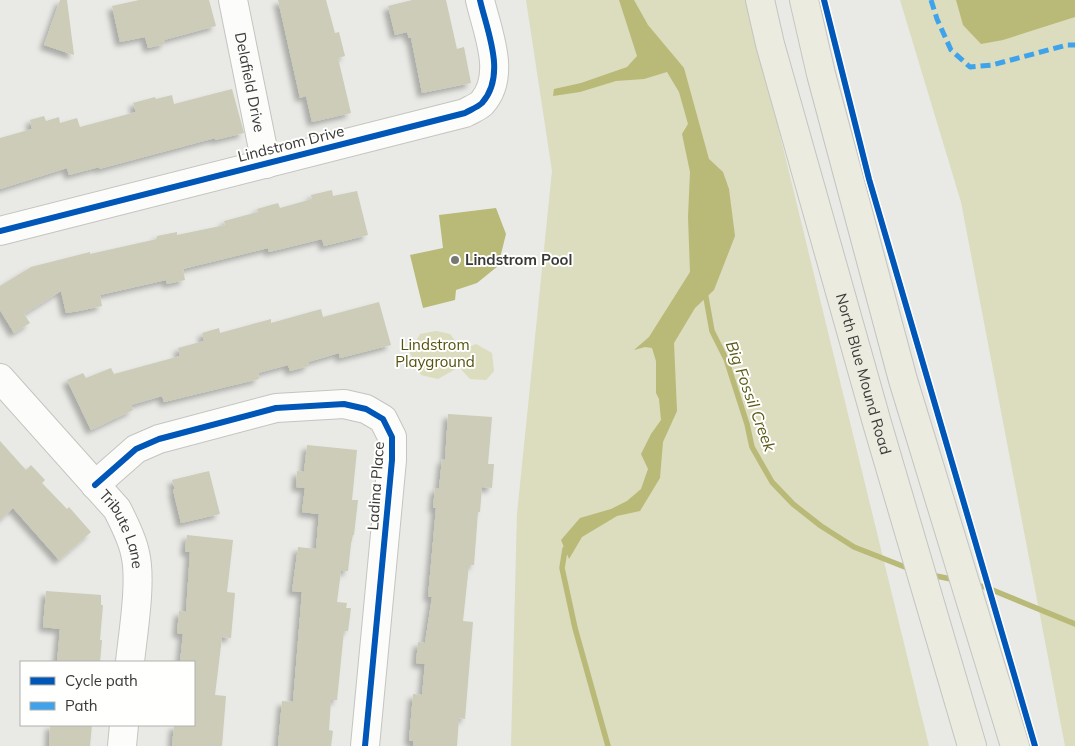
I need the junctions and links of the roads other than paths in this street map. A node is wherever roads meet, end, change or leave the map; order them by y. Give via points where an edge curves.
1 (233, 0) edge
2 (480, 0) edge
3 (760, 0) edge
4 (804, 0) edge
5 (266, 164) junction
6 (0, 231) edge
7 (0, 378) edge
8 (95, 486) junction
9 (130, 661) edge
10 (124, 726) edge
11 (122, 746) edge
12 (365, 746) edge
13 (972, 746) edge
14 (1015, 746) edge

1 - 5 street, Delafield Drive
2 - 5 street, Lindstrom Drive via 494,57 494,75 482,103 465,113
3 - 13 main road, North Blue Mound Road via 898,497
4 - 14 main road via 903,380
5 - 6 street, Lindstrom Drive
7 - 8 street, Tribute Lane
8 - 9 street, Tribute Lane via 117,510 136,554 138,581
8 - 12 street, Ladina Place via 144,445 276,408 344,404 366,408 383,419 392,437 392,460
10 - 11 street

